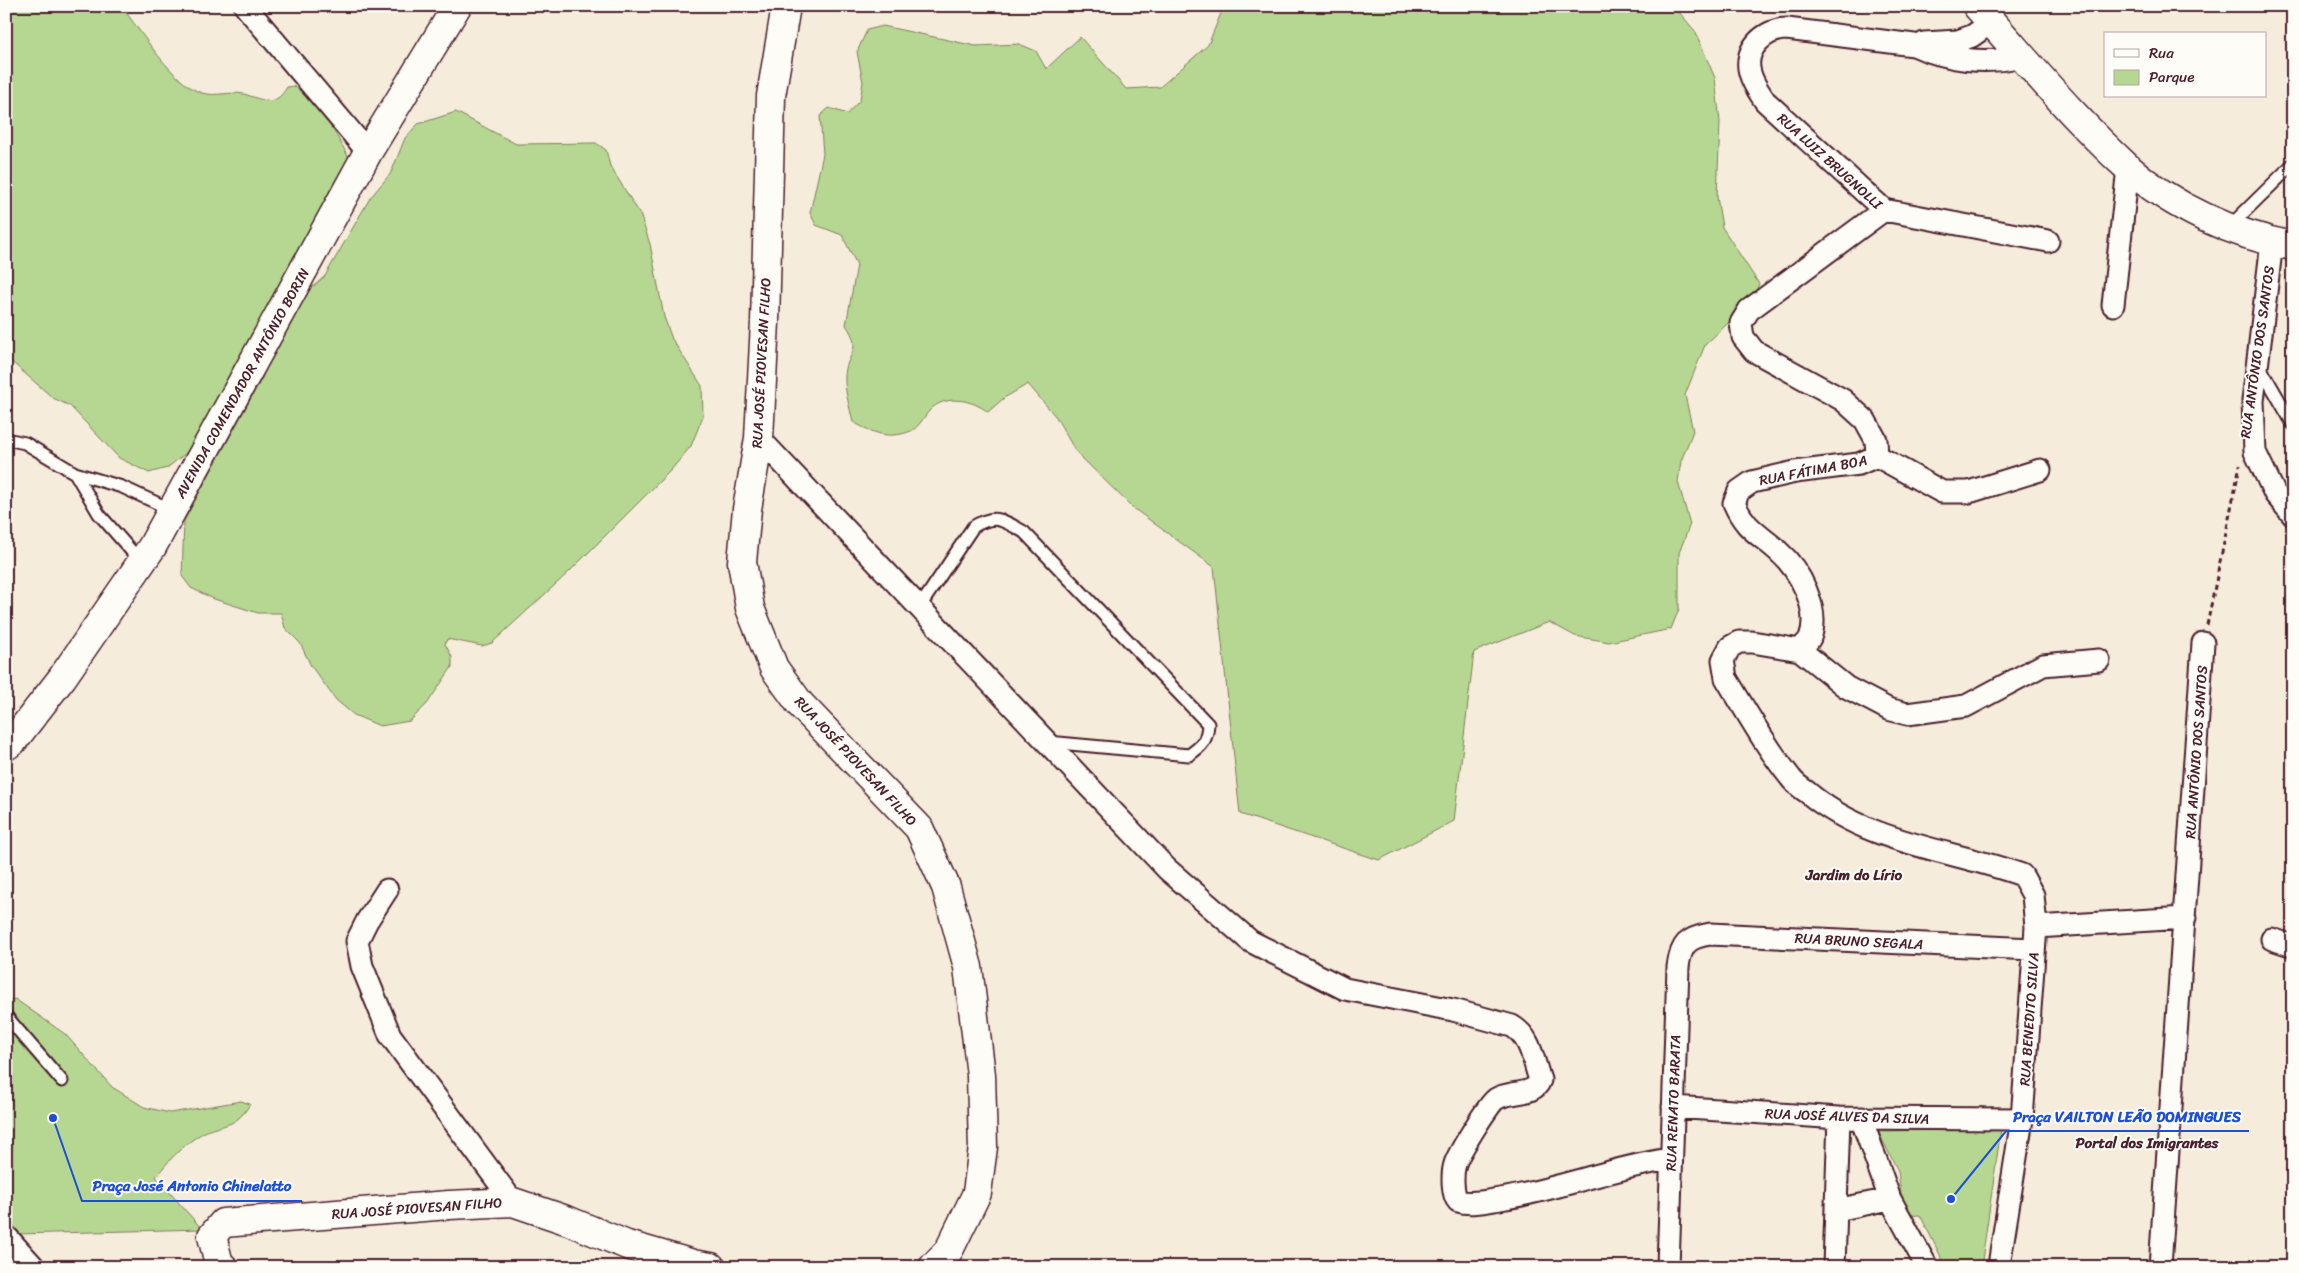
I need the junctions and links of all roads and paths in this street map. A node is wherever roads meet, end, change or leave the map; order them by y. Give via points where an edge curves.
1 (244, 6) edge
2 (457, 6) edge
3 (786, 6) edge
4 (1984, 14) edge
5 (1914, 45) junction
6 (2021, 56) junction
7 (368, 152) junction
8 (2293, 164) edge
9 (2128, 168) junction
10 (1884, 210) junction
11 (2229, 227) junction
12 (2048, 241) dead end
13 (2282, 244) edge
14 (2113, 305) dead end
15 (2258, 362) junction
16 (2293, 424) edge
17 (759, 438) junction
18 (6, 439) edge
19 (1877, 456) junction
20 (2241, 459) dead end
21 (2040, 470) dead end
22 (75, 473) junction
23 (172, 510) junction
24 (2293, 515) edge
25 (141, 562) junction
26 (919, 608) junction
27 (2203, 643) joint
28 (1800, 650) junction
29 (2098, 660) dead end
30 (1046, 742) junction
31 (6, 746) edge
32 (387, 890) dead end
33 (2185, 918) junction
34 (2036, 927) junction
35 (2272, 939) dead end
36 (1687, 942) joint
37 (2293, 946) edge
38 (2033, 949) junction
39 (6, 1016) edge
40 (62, 1081) dead end
41 (1673, 1107) junction
42 (1839, 1118) junction
43 (1861, 1118) junction
44 (2022, 1119) junction
45 (1671, 1159) junction
46 (1890, 1199) junction
47 (513, 1202) junction
48 (1836, 1210) junction
49 (6, 1236) edge
50 (2000, 1259) dead end
51 (34, 1267) edge
52 (222, 1267) edge
53 (711, 1267) edge
54 (933, 1267) edge
55 (1668, 1267) edge
56 (1834, 1267) edge
57 (1926, 1267) edge
58 (2160, 1267) edge

1 - 7 street
2 - 7 street, AVENIDA COMENDADOR ANTÔNIO BORIN
3 - 17 street, RUA JOSÉ PIOVESAN FILHO via 770,96
4 - 5 street via 1972,36 1958,41 1929,41
4 - 6 street
5 - 6 street via 1930,52 1984,61
5 - 10 street, RUA LUIZ BRUGNOLLI via 1777,29 1756,44 1750,56 1749,71 1754,86 1765,101
6 - 9 street
7 - 23 street, AVENIDA COMENDADOR ANTÔNIO BORIN
8 - 11 lane
9 - 11 street via 2194,212
9 - 14 street
10 - 12 street
10 - 19 street, RUA LUIZ BRUGNOLLI via 1749,310 1741,323 1743,337 1754,351 1843,400 1865,420 1876,440
11 - 13 street
13 - 15 street, RUA ANTÔNIO DOS SANTOS
15 - 16 lane
15 - 24 street, RUA ANTÔNIO DOS SANTOS via 2253,401 2255,452 2275,494
17 - 26 street
17 - 54 street, RUA JOSÉ PIOVESAN FILHO via 742,562 750,608 774,668 800,704 919,828 946,887 968,967 981,1075 983,1147 977,1193 949,1250
18 - 22 lane via 33,447
19 - 21 street, RUA FÁTIMA BOA via 1942,492 1969,492
19 - 28 street, RUA FÁTIMA BOA via 1859,464 1795,472 1752,482 1739,491 1734,503 1749,529 1779,552 1804,581 1812,613 1810,638
20 - 27 path
22 - 23 lane via 122,487
22 - 25 lane via 99,514
23 - 25 street, AVENIDA COMENDADOR ANTÔNIO BORIN
25 - 31 street, AVENIDA COMENDADOR ANTÔNIO BORIN via 62,678
26 - 30 street
26 - 30 lane via 973,527 986,519 1002,519 1024,532 1208,724 1208,737 1202,747 1189,755
27 - 33 street, RUA ANTÔNIO DOS SANTOS
28 - 29 street via 1846,687 1888,710 1906,714 1966,706 2043,665
28 - 34 street, RUA BENEDITO SILVA via 1739,642 1730,647 1723,660 1726,678 1791,778 1819,803 1850,821 1921,848 2022,875 2033,895
30 - 45 street via 1167,869 1250,941 1345,990 1453,1010 1520,1031 1527,1039 1539,1084 1532,1090 1502,1095 1487,1109 1455,1163 1455,1196 1458,1201 1480,1202 1536,1193 1645,1162
32 - 47 street via 357,941 362,966 390,1035
33 - 34 street
33 - 58 street, RUA ANTÔNIO DOS SANTOS
34 - 38 street, RUA BENEDITO SILVA
35 - 37 street
36 - 38 street, RUA BRUNO SEGALA via 1710,934
36 - 41 street, RUA RENATO BARATA via 1680,954 1678,967
38 - 44 street, RUA BENEDITO SILVA
39 - 40 lane
41 - 42 street, RUA JOSÉ ALVES DA SILVA
41 - 45 street, RUA RENATO BARATA
42 - 43 street, RUA JOSÉ ALVES DA SILVA
42 - 48 street
43 - 44 street, RUA JOSÉ ALVES DA SILVA
43 - 46 street
44 - 50 street, RUA BENEDITO SILVA
45 - 55 street, RUA RENATO BARATA
46 - 48 street
46 - 57 street
47 - 52 street, RUA JOSÉ PIOVESAN FILHO via 223,1223 212,1236
47 - 53 street, RUA JOSÉ PIOVESAN FILHO via 627,1244
48 - 56 street
49 - 51 street

